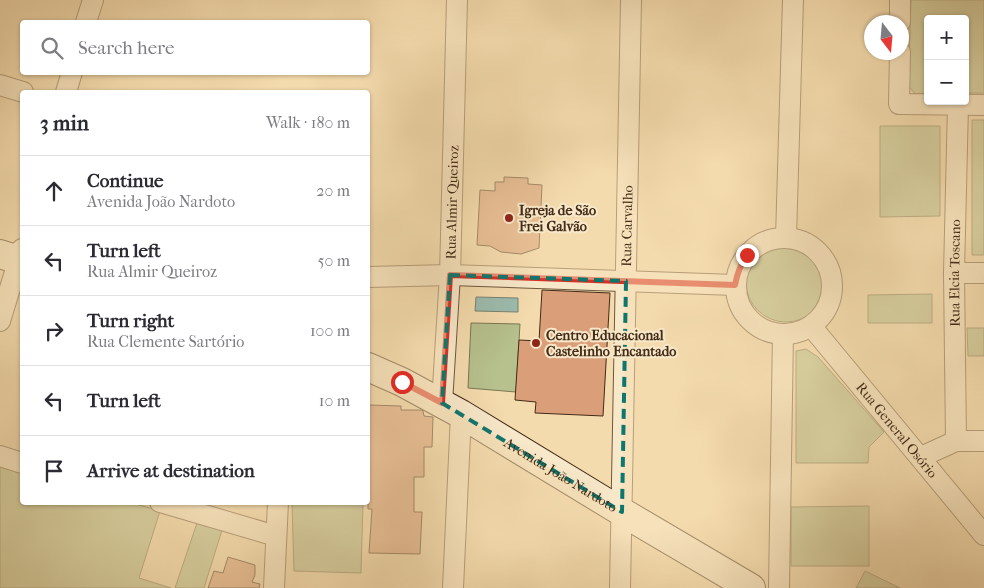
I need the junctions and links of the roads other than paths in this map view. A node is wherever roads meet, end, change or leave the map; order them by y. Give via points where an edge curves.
1 (93, 0) edge
2 (457, 0) edge
3 (631, 0) edge
4 (793, 0) edge
5 (900, 0) edge
6 (900, 15) edge
7 (87, 20) edge
8 (900, 60) edge
9 (71, 75) edge
10 (0, 85) edge
11 (67, 90) edge
12 (20, 91) edge
13 (924, 104) edge
14 (958, 105) edge
15 (969, 105) edge
16 (984, 105) edge
17 (786, 238) junction
18 (16, 256) edge
19 (954, 273) junction
20 (984, 273) edge
21 (450, 275) junction
22 (370, 277) edge
23 (626, 281) junction
24 (735, 285) junction
25 (11, 286) edge
26 (0, 321) edge
27 (811, 326) junction
28 (783, 334) junction
29 (370, 368) edge
30 (451, 408) junction
31 (956, 441) junction
32 (984, 441) edge
33 (0, 456) edge
34 (921, 458) junction
35 (20, 461) edge
36 (170, 505) edge
37 (278, 505) edge
38 (622, 512) junction
39 (984, 535) edge
40 (276, 536) junction
41 (274, 588) edge
42 (453, 588) edge
43 (620, 588) edge
44 (751, 588) edge
45 (779, 588) edge

1 - 7 street
2 - 21 street, Rua Almir Queiroz
3 - 23 street, Rua Carvalho
4 - 17 street
5 - 6 street
8 - 13 street via 899,104
9 - 11 street
10 - 12 street
14 - 19 street, Rua Elcia Toscano
15 - 16 street
17 - 24 street via 764,242 747,255
17 - 27 street via 796,239 815,249 831,276 832,286 826,308
18 - 25 street
19 - 20 street
19 - 31 street, Rua Elcia Toscano
21 - 22 street
21 - 23 street
21 - 30 street, Rua Almir Queiroz
23 - 24 street
23 - 38 street, Rua Carvalho
24 - 28 street via 741,310 749,319 770,332
25 - 26 street
27 - 28 street
27 - 34 street, Rua General Osório
28 - 45 street
29 - 30 street, Avenida João Nardoto
30 - 38 street, Avenida João Nardoto
30 - 42 street, Rua Almir Queiroz
31 - 32 street
31 - 34 street
33 - 35 street
34 - 39 street, Rua General Osório
36 - 40 street
37 - 40 street
38 - 43 street, Rua Carvalho
38 - 44 street, Avenida João Nardoto
40 - 41 street

